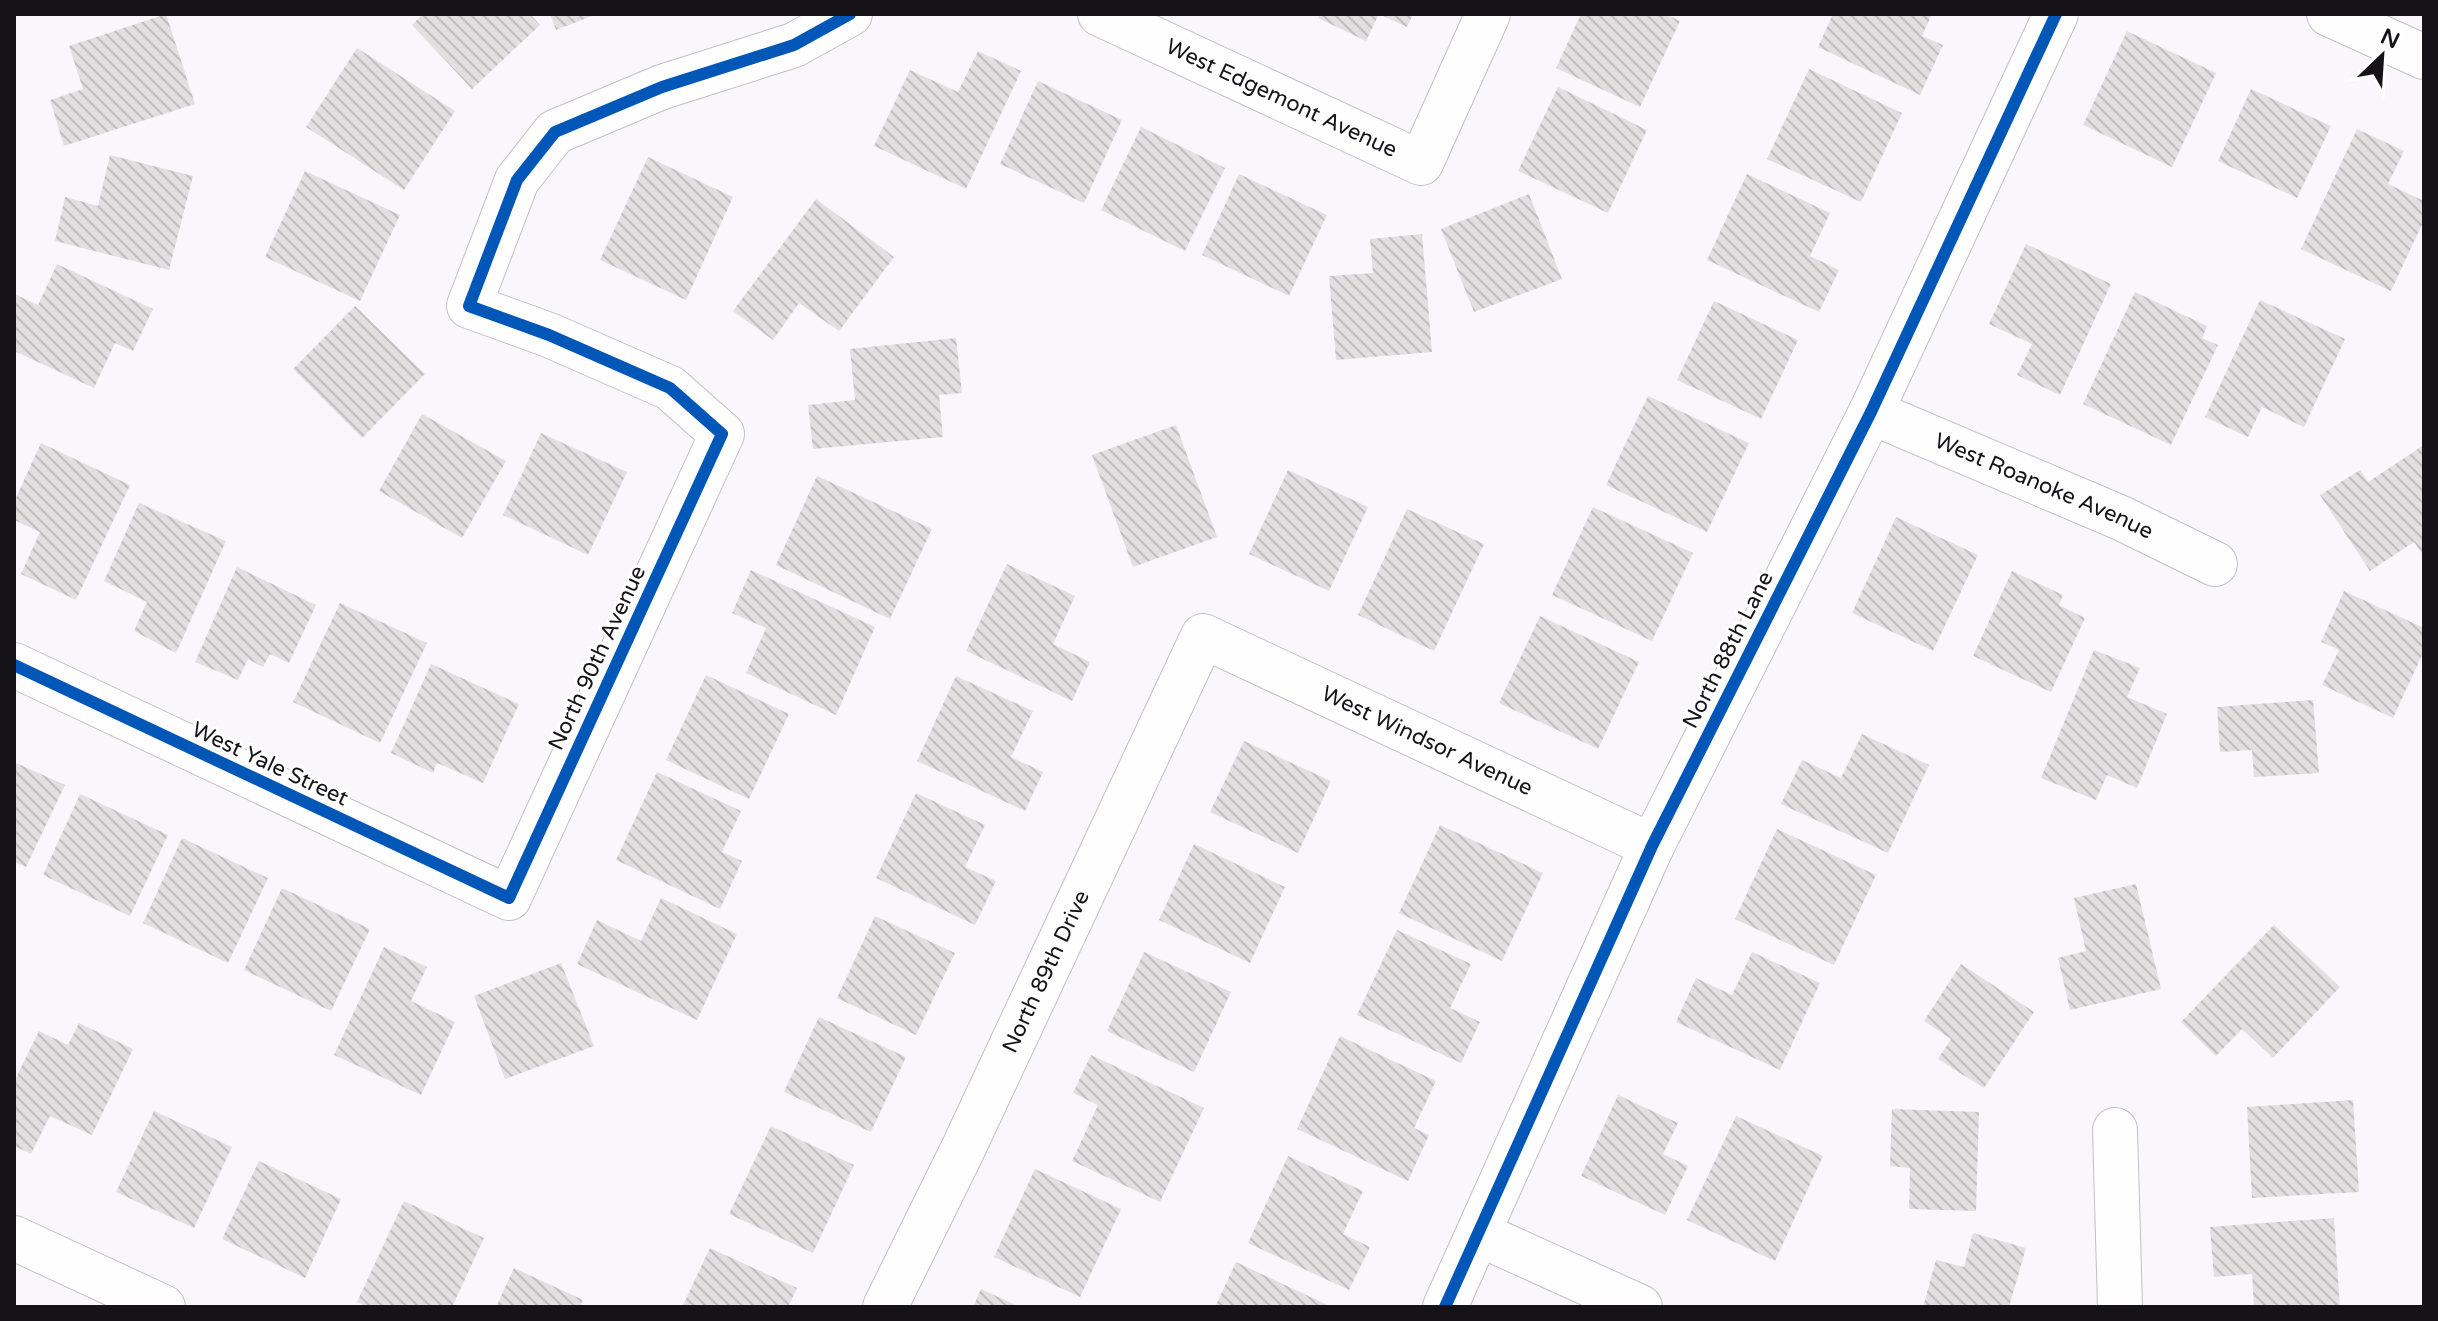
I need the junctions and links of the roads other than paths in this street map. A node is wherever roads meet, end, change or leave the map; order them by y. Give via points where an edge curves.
1 (850, 14) edge
2 (1100, 14) edge
3 (1488, 14) edge
4 (2056, 14) edge
5 (2329, 14) edge
6 (2424, 57) edge
7 (1871, 412) junction
8 (2215, 564) dead end
9 (1203, 636) joint
10 (14, 665) edge
11 (1652, 846) junction
12 (509, 898) joint
13 (2115, 1130) dead end
14 (1479, 1234) junction
15 (14, 1238) edge
16 (163, 1307) edge
17 (885, 1307) edge
18 (1445, 1307) edge
19 (1640, 1307) edge
20 (2120, 1307) edge

1 - 12 street, North 90th Avenue via 794,45 662,87 555,132 517,180 469,306 670,388 722,434
2 - 3 street, West Edgemont Avenue via 1421,163
4 - 7 street, North 88th Lane
5 - 6 street
7 - 8 street, West Roanoke Avenue via 2121,518
7 - 11 street, North 88th Lane
9 - 11 street, West Windsor Avenue
9 - 17 street, North 89th Drive
10 - 12 street, West Yale Street
11 - 14 street, North 88th Lane
13 - 20 street
14 - 18 street, North 88th Lane
14 - 19 street
15 - 16 street

